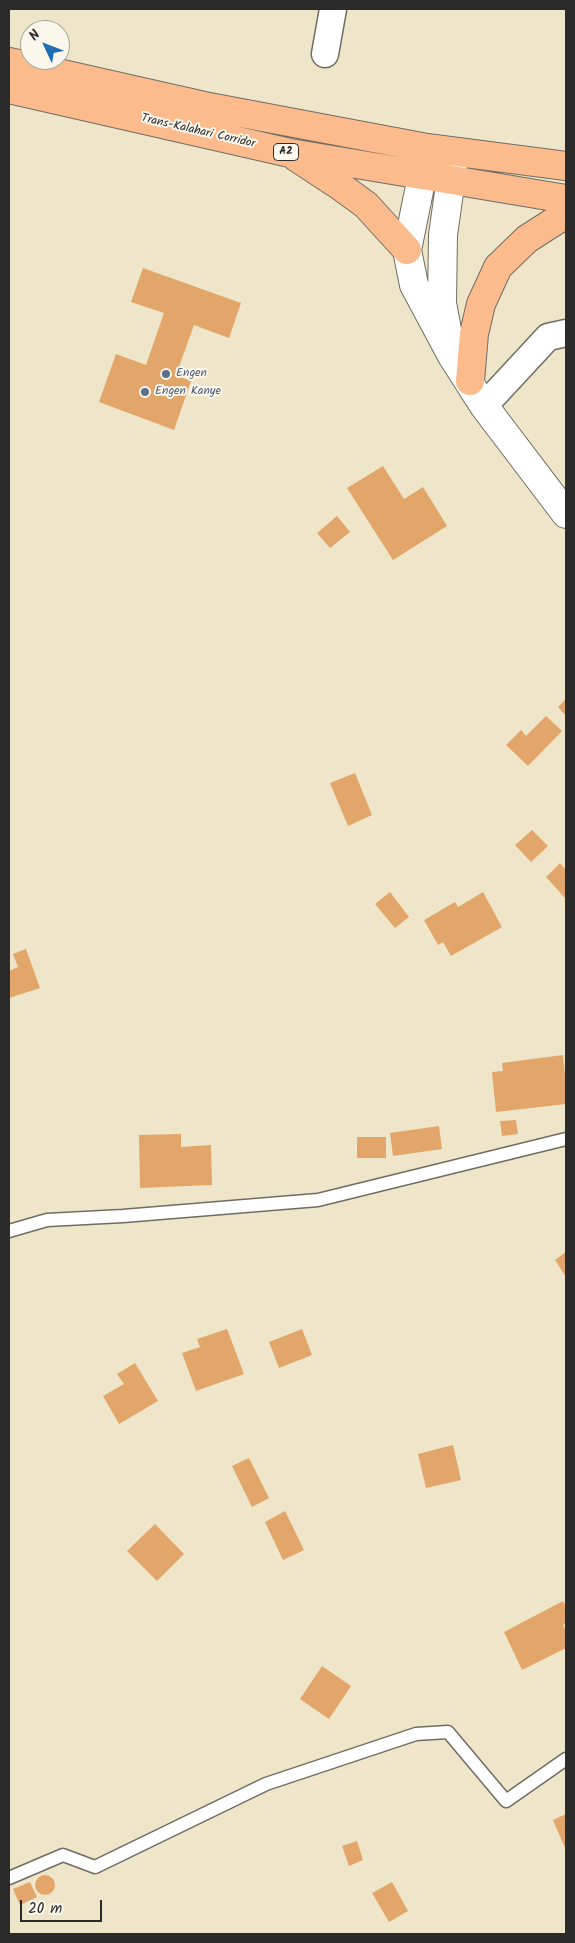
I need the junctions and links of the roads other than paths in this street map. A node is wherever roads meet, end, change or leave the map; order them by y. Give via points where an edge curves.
1 (333, 9) edge
2 (325, 54) dead end
3 (9, 62) edge
4 (9, 93) edge
5 (428, 148) junction
6 (456, 151) junction
7 (290, 153) junction
8 (566, 166) edge
9 (422, 175) junction
10 (450, 179) junction
11 (566, 199) edge
12 (566, 214) edge
13 (407, 250) junction
14 (566, 334) edge
15 (452, 356) junction
16 (470, 381) junction
17 (484, 406) junction
18 (566, 514) edge
19 (566, 1139) edge
20 (9, 1231) edge
21 (566, 1759) edge
22 (9, 1878) edge

1 - 2 street
3 - 5 highway via 204,106
4 - 7 highway, Trans-Kalahari Corridor / A2
5 - 6 highway
5 - 9 street
6 - 8 highway
6 - 10 street
7 - 9 highway, Trans-Kalahari Corridor / A2
7 - 13 highway via 366,206
9 - 10 highway, Trans-Kalahari Corridor / A2
9 - 13 street
10 - 11 highway, Trans-Kalahari Corridor / A2
10 - 15 street via 443,235 442,303
12 - 16 highway via 527,239 498,268 481,304 474,334
13 - 15 street via 414,285
14 - 17 street via 548,336
15 - 16 street
16 - 17 street
17 - 18 street
19 - 20 lane via 318,1200 47,1220
21 - 22 lane via 506,1801 448,1732 416,1734 266,1784 95,1868 62,1855

